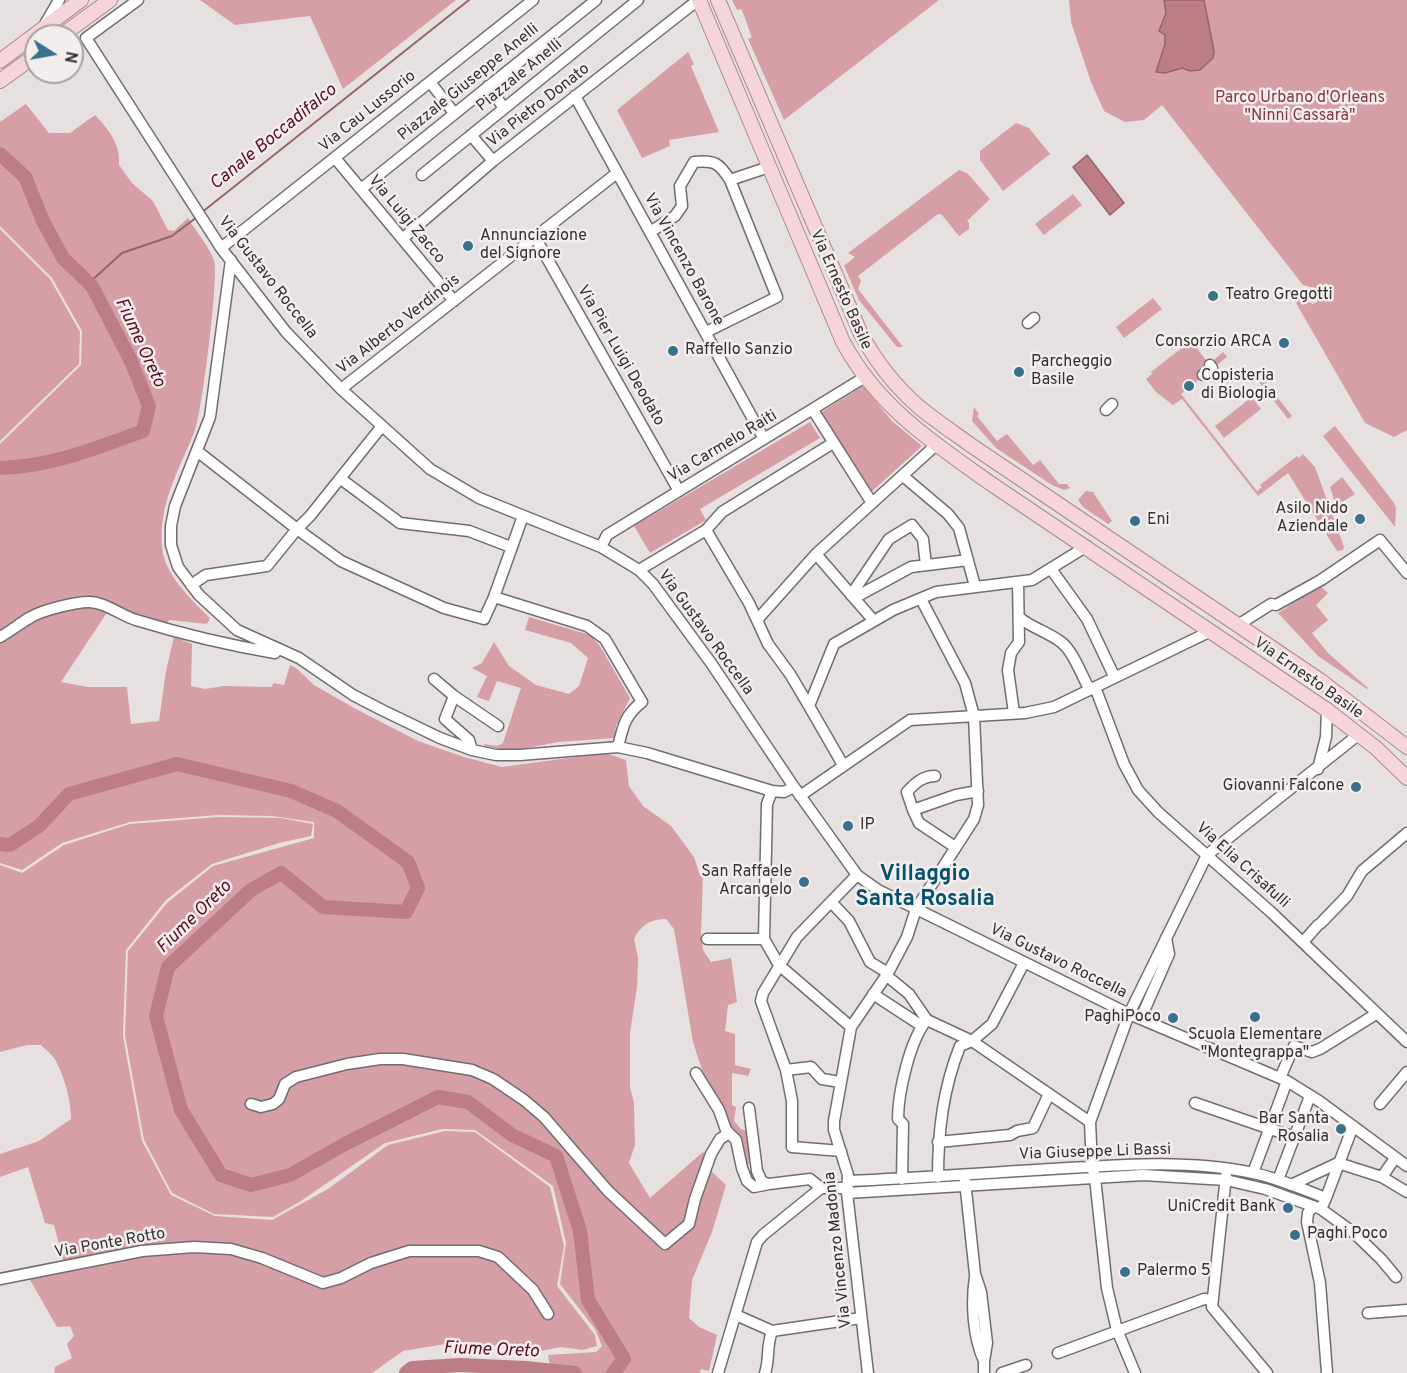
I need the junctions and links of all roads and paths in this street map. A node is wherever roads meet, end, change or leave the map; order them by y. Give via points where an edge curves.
1 (59, 0) edge
2 (81, 0) edge
3 (110, 0) edge
4 (138, 0) edge
5 (533, 0) edge
6 (596, 0) edge
7 (638, 0) edge
8 (698, 0) edge
9 (718, 0) edge
10 (44, 24) edge
11 (50, 24) edge
12 (77, 24) edge
13 (24, 44) edge
14 (742, 55) junction
15 (0, 62) edge
16 (725, 62) junction
17 (24, 64) edge
18 (0, 81) edge
19 (430, 82) junction
20 (488, 86) junction
21 (575, 96) junction
22 (504, 108) junction
23 (454, 113) junction
24 (471, 135) junction
25 (335, 158) junction
26 (493, 161) junction
27 (769, 167) junction
28 (617, 173) junction
29 (422, 175) dead end
30 (730, 180) junction
31 (361, 189) junction
32 (650, 232) junction
33 (535, 237) junction
34 (402, 239) junction
35 (221, 248) junction
36 (231, 260) junction
37 (454, 301) junction
38 (706, 332) junction
39 (1210, 365) dead end
40 (1203, 375) dead end
41 (865, 377) junction
42 (341, 389) junction
43 (813, 410) junction
44 (382, 426) junction
45 (764, 439) junction
46 (833, 443) junction
47 (936, 445) junction
48 (197, 451) junction
49 (1001, 467) junction
50 (903, 476) junction
51 (340, 479) junction
52 (990, 483) junction
53 (679, 491) junction
54 (872, 503) junction
55 (523, 516) junction
56 (297, 529) junction
57 (706, 530) junction
58 (1087, 546) junction
59 (512, 547) junction
60 (601, 547) junction
61 (816, 554) junction
62 (968, 560) junction
63 (926, 565) junction
64 (1051, 569) junction
65 (639, 570) junction
66 (1407, 573) edge
67 (1018, 582) junction
68 (190, 585) junction
69 (975, 586) junction
70 (852, 596) junction
71 (1196, 596) junction
72 (494, 597) junction
73 (921, 598) junction
74 (1185, 613) junction
75 (1020, 618) junction
76 (757, 620) junction
77 (874, 621) junction
78 (1240, 626) junction
79 (1211, 631) junction
80 (0, 637) edge
81 (278, 649) junction
82 (1114, 676) junction
83 (434, 679) dead end
84 (1093, 688) junction
85 (453, 696) junction
86 (809, 706) junction
87 (1327, 710) junction
88 (1014, 713) junction
89 (974, 716) junction
90 (498, 726) dead end
91 (1358, 735) junction
92 (618, 747) junction
93 (1407, 747) edge
94 (472, 750) junction
95 (843, 765) junction
96 (1317, 769) junction
97 (935, 776) dead end
98 (1407, 778) edge
99 (772, 791) junction
100 (978, 791) junction
101 (797, 792) junction
102 (913, 810) junction
103 (1407, 833) edge
104 (955, 847) junction
105 (1207, 855) junction
106 (858, 875) junction
107 (831, 902) junction
108 (916, 909) junction
109 (1166, 938) junction
110 (707, 939) dead end
111 (764, 939) junction
112 (1303, 942) junction
113 (1024, 963) junction
114 (779, 965) junction
115 (888, 974) junction
116 (873, 994) junction
117 (1129, 1014) junction
118 (1376, 1014) junction
119 (1141, 1018) junction
120 (924, 1023) junction
121 (851, 1027) junction
122 (972, 1041) junction
123 (1407, 1042) edge
124 (786, 1070) junction
125 (1407, 1072) edge
126 (696, 1073) dead end
127 (1283, 1080) junction
128 (840, 1082) junction
129 (1049, 1094) junction
130 (1310, 1096) junction
131 (1195, 1103) dead end
132 (251, 1104) dead end
133 (1380, 1104) dead end
134 (749, 1108) dead end
135 (1090, 1122) junction
136 (1353, 1126) junction
137 (1269, 1128) junction
138 (729, 1133) junction
139 (1294, 1137) junction
140 (938, 1142) junction
141 (841, 1150) junction
142 (1395, 1158) junction
143 (1338, 1163) junction
144 (1092, 1166) junction
145 (1407, 1166) edge
146 (1253, 1173) junction
147 (965, 1174) junction
148 (1226, 1175) junction
149 (938, 1177) junction
150 (1382, 1177) junction
151 (1095, 1178) junction
152 (902, 1179) junction
153 (1278, 1180) junction
154 (769, 1184) junction
155 (1291, 1185) junction
156 (848, 1187) junction
157 (966, 1187) junction
158 (821, 1188) junction
159 (1407, 1192) edge
160 (1326, 1198) junction
161 (1317, 1208) junction
162 (1396, 1277) dead end
163 (0, 1279) edge
164 (1213, 1300) junction
165 (1407, 1310) edge
166 (548, 1314) dead end
167 (1368, 1314) dead end
168 (736, 1315) junction
169 (861, 1318) junction
170 (1117, 1330) junction
171 (772, 1331) junction
172 (1058, 1353) dead end
173 (1026, 1365) dead end
174 (718, 1373) edge
175 (765, 1373) edge
176 (868, 1373) edge
177 (984, 1373) edge
178 (1002, 1373) edge
179 (1135, 1373) edge
180 (1267, 1373) edge
181 (1327, 1373) edge

1 - 10 street
2 - 11 main road
3 - 12 main road
4 - 35 street, Via Gustavo Roccella via 86,38
5 - 19 street, Via Cau Lussorio
6 - 20 street, Piazzale Giuseppe Anelli
7 - 22 street, Piazzale Anelli
8 - 16 main road, Via Ernesto Basile
8 - 21 street, Via Pietro Donato
9 - 14 main road, Via Ernesto Basile
13 - 15 main road
14 - 16 street
14 - 49 main road, Via Ernesto Basile via 870,351 918,406
16 - 27 main road, Via Ernesto Basile
17 - 18 main road
19 - 23 street
19 - 25 street, Via Cau Lussorio
20 - 22 street
20 - 23 street, Piazzale Giuseppe Anelli
21 - 26 street, Via Pietro Donato
21 - 28 street, Via Vincenzo Barone
22 - 24 street, Piazzale Anelli
23 - 31 street, Piazzale Giuseppe Anelli
24 - 26 street
24 - 29 street, Piazzale Anelli
25 - 31 street, Via Luigi Zacco
25 - 35 street, Via Cau Lussorio
26 - 34 street, Via Pietro Donato
27 - 30 street
27 - 41 main road, Via Ernesto Basile via 843,342
28 - 32 street, Via Vincenzo Barone
28 - 33 street, Via Alberto Verdinois
30 - 32 street via 721,166 694,162 680,186 682,206 675,216
30 - 38 street via 777,297
31 - 34 street, Via Luigi Zacco
32 - 38 street, Via Vincenzo Barone
33 - 37 street, Via Alberto Verdinois
33 - 53 street, Via Pier Luigi Deodato
34 - 37 street, Via Luigi Zacco
35 - 36 street, Via Gustavo Roccella
36 - 42 street, Via Gustavo Roccella via 286,333
36 - 48 street via 210,417
37 - 42 street, Via Alberto Verdinois
38 - 45 street, Via Vincenzo Barone
39 - 40 street via 1212,368
41 - 43 street, Via Carmelo Raiti
41 - 47 main road, Via Ernesto Basile via 892,409
42 - 44 street, Via Gustavo Roccella
43 - 45 street, Via Carmelo Raiti
43 - 46 street
44 - 51 street
44 - 55 street, Via Gustavo Roccella via 430,469 479,498
45 - 53 street, Via Carmelo Raiti
46 - 54 street
46 - 57 street via 722,512
47 - 50 street
47 - 52 main road, Via Ernesto Basile
48 - 56 street
48 - 68 street via 171,526 171,545 178,567
49 - 52 street
49 - 71 main road, Via Ernesto Basile
50 - 54 street
50 - 62 street via 959,528
51 - 56 street
51 - 59 street via 400,523 470,531
52 - 58 main road, Via Ernesto Basile
53 - 60 street, Via Carmelo Raiti via 607,534
54 - 61 street
55 - 59 street
55 - 60 street, Via Gustavo Roccella
56 - 68 street via 267,566 206,575
56 - 72 street via 341,561 444,608 484,619
57 - 65 street
57 - 76 street
58 - 64 street
58 - 74 main road, Via Ernesto Basile
59 - 72 street
60 - 65 street, Via Gustavo Roccella
61 - 70 street
61 - 76 street
62 - 63 street
62 - 69 street
63 - 70 street via 911,567
63 - 70 street via 922,539 912,525 889,539
64 - 67 street via 1032,580
64 - 82 street via 1087,619
65 - 101 street, Via Gustavo Roccella via 711,663
66 - 78 street via 1380,540 1321,580
67 - 69 street
67 - 75 street
68 - 81 street via 237,630
69 - 73 street
70 - 77 street
71 - 74 street
71 - 78 main road, Via Ernesto Basile
72 - 92 street via 587,626 605,639 642,702 630,711
73 - 77 street
73 - 89 street, Via Vincenzo Madonia via 965,683
74 - 79 main road, Via Ernesto Basile
75 - 84 street, Via Elia Crisafulli via 1060,641
75 - 88 street via 1019,642 1011,653 1008,670
76 - 86 street via 768,644
77 - 86 street via 834,644
78 - 93 main road, Via Ernesto Basile
79 - 82 street
79 - 87 main road, Via Ernesto Basile
80 - 81 street via 32,616 89,602 186,635 240,647 275,652
81 - 94 street via 382,710
82 - 84 street
83 - 85 street
84 - 88 street via 1054,707
84 - 105 street, Via Elia Crisafulli via 1138,790
85 - 90 street
85 - 94 street via 445,719 469,740
86 - 95 street
87 - 91 main road, Via Ernesto Basile
87 - 96 street via 1326,737
88 - 89 street
89 - 95 street via 910,720
89 - 100 street, Via Vincenzo Madonia
91 - 96 street
91 - 98 main road, Via Ernesto Basile
92 - 94 street via 520,755
92 - 99 street
95 - 101 street
96 - 105 street
97 - 102 street via 917,782 907,792
99 - 101 street
99 - 111 street via 765,820
100 - 102 street
100 - 104 street, Via Vincenzo Madonia via 974,819
101 - 106 street, Via Gustavo Roccella
102 - 104 street via 919,823
103 - 112 street via 1362,871 1347,896
104 - 108 street, Via Vincenzo Madonia
105 - 109 street
105 - 112 street, Via Elia Crisafulli
106 - 107 street
106 - 108 street, Via Gustavo Roccella
107 - 114 street via 797,937
107 - 115 street via 849,921 870,962
108 - 113 street, Via Gustavo Roccella
108 - 115 street, Via Vincenzo Madonia
109 - 117 street
109 - 119 street via 1169,954
110 - 111 street
111 - 114 street
112 - 118 street, Via Elia Crisafulli
113 - 117 street, Via Gustavo Roccella
113 - 122 street via 992,1024
114 - 121 street
114 - 124 street via 761,1001
115 - 116 street, Via Vincenzo Madonia
115 - 120 street via 909,993
116 - 120 street
116 - 121 street, Via Vincenzo Madonia
117 - 119 street, Via Gustavo Roccella
117 - 135 street
118 - 123 street, Via Elia Crisafulli
118 - 127 street via 1320,1049 1312,1052 1294,1046
119 - 127 street, Via Gustavo Roccella
120 - 122 street
120 - 152 street via 904,1079 898,1111 903,1124
121 - 128 street, Via Vincenzo Madonia
122 - 129 street
122 - 140 street via 960,1046 956,1056
124 - 128 street via 811,1067 822,1079
124 - 141 street via 792,1101 792,1147
125 - 133 street
126 - 138 street
127 - 130 street, Via Gustavo Roccella
127 - 137 street
128 - 141 street, Via Vincenzo Madonia via 834,1130
129 - 135 street
129 - 140 street via 1033,1128 1010,1135
130 - 136 street, Via Gustavo Roccella
130 - 139 street
131 - 137 street
132 - 138 street via 273,1104 285,1084 296,1077 347,1064 403,1059 472,1070 493,1079 544,1117 608,1191 665,1244 688,1224 711,1154
134 - 154 street via 757,1172 762,1182
135 - 144 street
136 - 142 street, Via Gustavo Roccella
136 - 143 street
137 - 139 street
137 - 146 street
138 - 154 street via 736,1140 747,1181 754,1187
139 - 153 street
140 - 149 street
141 - 156 street, Via Vincenzo Madonia
142 - 145 street, Via Gustavo Roccella
142 - 150 street
143 - 150 street
143 - 155 street
143 - 160 street
144 - 147 street, Via Giuseppe Li Bassi
144 - 148 street, Via Giuseppe Li Bassi via 1164,1165
144 - 151 street
146 - 148 street, Via Giuseppe Li Bassi
146 - 153 street, Via Giuseppe Li Bassi
147 - 149 street, Via Giuseppe Li Bassi
147 - 157 street
148 - 151 street, Via Giuseppe Li Bassi
148 - 161 street, Via Giuseppe Li Bassi
148 - 164 street
149 - 152 street, Via Giuseppe Li Bassi
150 - 159 street
151 - 157 street, Via Giuseppe Li Bassi
151 - 170 street via 1107,1288
152 - 156 street, Via Giuseppe Li Bassi
153 - 155 street, Via Giuseppe Li Bassi
154 - 158 street, Via Giuseppe Li Bassi via 810,1179
155 - 160 street, Via Giuseppe Li Bassi
156 - 157 street, Via Giuseppe Li Bassi
156 - 158 street, Via Giuseppe Li Bassi
156 - 169 street, Via Vincenzo Madonia
157 - 177 street via 987,1343
158 - 168 street via 757,1242
160 - 161 street
161 - 162 street, Via Giuseppe Li Bassi via 1354,1233
161 - 181 street via 1308,1213 1307,1222 1320,1283
163 - 166 street, Via Ponte Rotto via 142,1251 194,1246 262,1258 323,1283 409,1251 479,1251 498,1257 533,1290
164 - 170 street via 1204,1299
164 - 180 street via 1212,1307
165 - 167 street
168 - 171 street
168 - 174 street
169 - 171 street
169 - 176 street, Via Vincenzo Madonia
170 - 172 street
170 - 179 street
171 - 175 street
173 - 178 street

